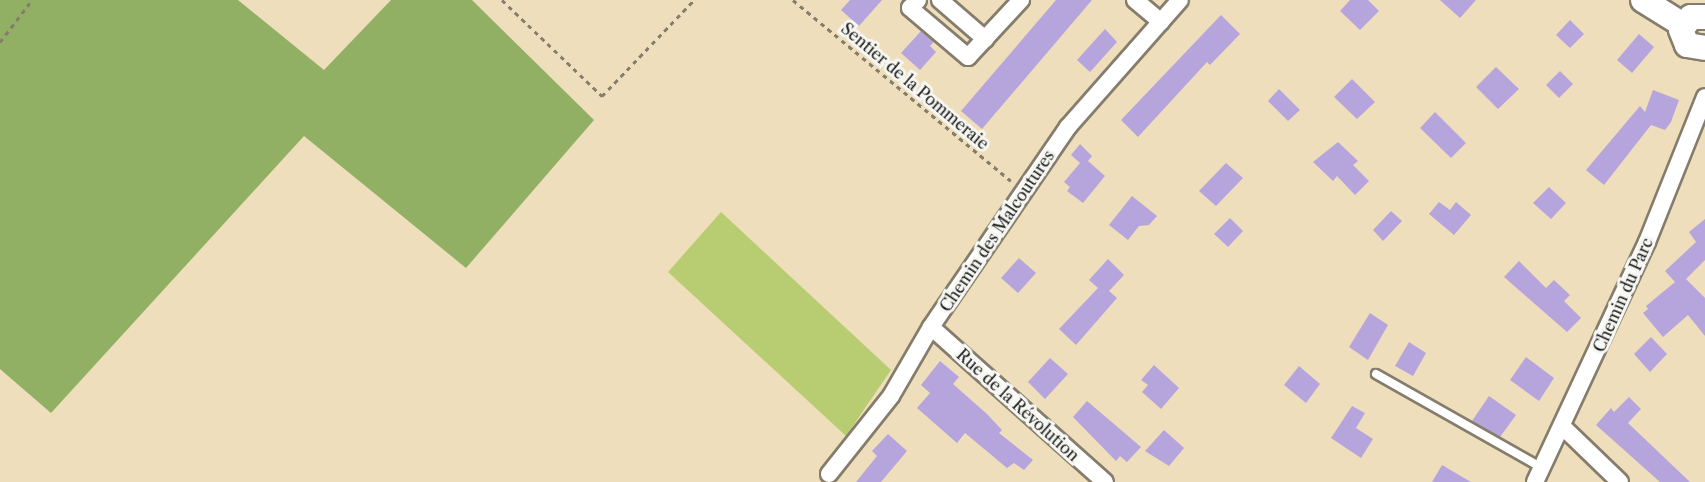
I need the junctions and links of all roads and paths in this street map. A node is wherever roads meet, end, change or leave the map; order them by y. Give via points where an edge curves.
1 (32, 0) edge
2 (502, 0) edge
3 (694, 0) edge
4 (793, 0) edge
5 (918, 0) edge
6 (940, 0) edge
7 (1021, 0) edge
8 (1135, 0) edge
9 (1180, 0) edge
10 (1643, 0) edge
11 (1694, 21) edge
12 (1161, 22) junction
13 (985, 39) junction
14 (0, 42) edge
15 (1702, 55) edge
16 (1704, 102) edge
17 (1022, 190) junction
18 (932, 327) junction
19 (1376, 374) dead end
20 (1563, 427) junction
21 (830, 474) dead end
22 (1538, 475) edge
23 (1105, 482) edge
24 (1620, 482) edge

1 - 14 path
2 - 3 path via 602,96
4 - 17 path, Sentier de la Pommeraie
5 - 13 street via 910,8 968,57
6 - 13 street
7 - 13 street
8 - 12 street
9 - 12 street, Chemin des Malcoutures
10 - 11 main road
11 - 15 main road via 1683,41
12 - 17 street, Chemin des Malcoutures via 1068,127
16 - 20 street, Chemin du Parc via 1647,242
17 - 18 street, Chemin des Malcoutures
18 - 21 street, Chemin des Malcoutures via 891,396
18 - 23 street, Rue de la Révolution
19 - 22 lane
20 - 22 street, Chemin du Parc
20 - 24 street

